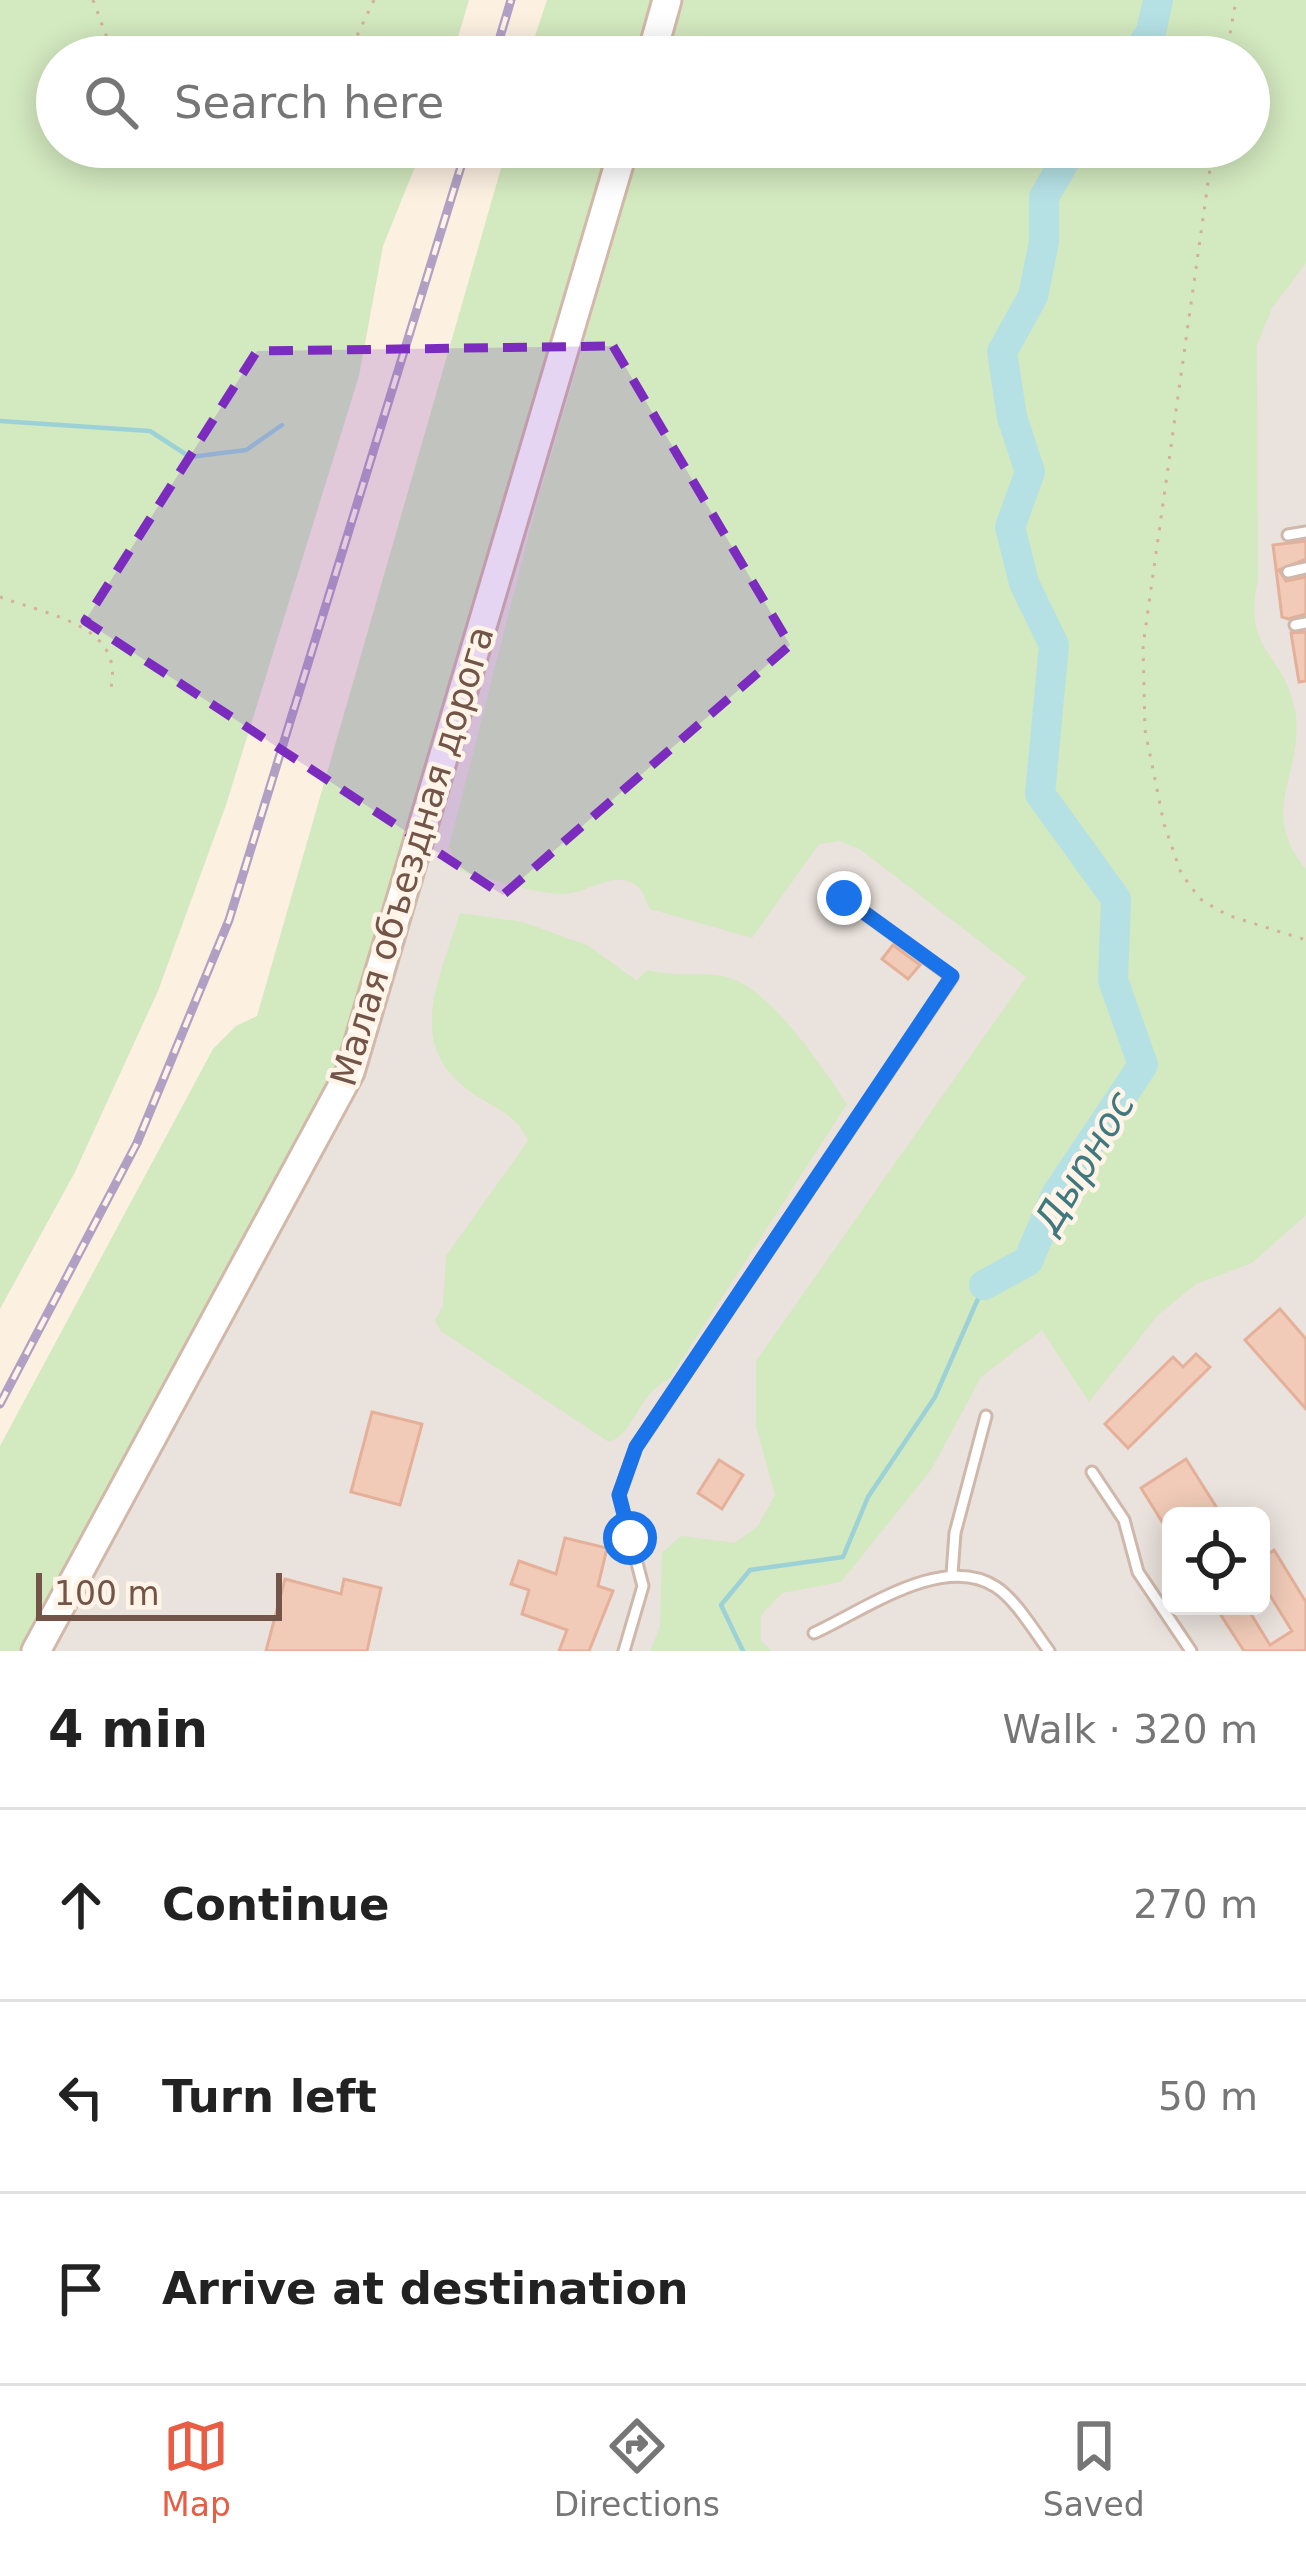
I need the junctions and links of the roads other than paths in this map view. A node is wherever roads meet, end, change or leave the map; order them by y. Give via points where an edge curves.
1 (667, 0) edge
2 (657, 36) edge
3 (618, 168) edge
4 (1306, 532) edge
5 (1288, 535) dead end
6 (1306, 568) edge
7 (1288, 572) dead end
8 (844, 898) dead end
9 (986, 1416) dead end
10 (1092, 1472) dead end
11 (952, 1574) junction
12 (814, 1633) dead end
13 (36, 1651) edge
14 (624, 1651) edge
15 (1049, 1651) edge
16 (1191, 1651) edge

1 - 2 street
3 - 13 street, Малая объездная дорога via 350,1072
4 - 5 lane
6 - 7 lane
8 - 14 lane via 952,976 629,1461 621,1514 643,1586
9 - 11 lane
10 - 16 lane via 1124,1520 1138,1572
11 - 12 lane
11 - 15 lane via 999,1588

